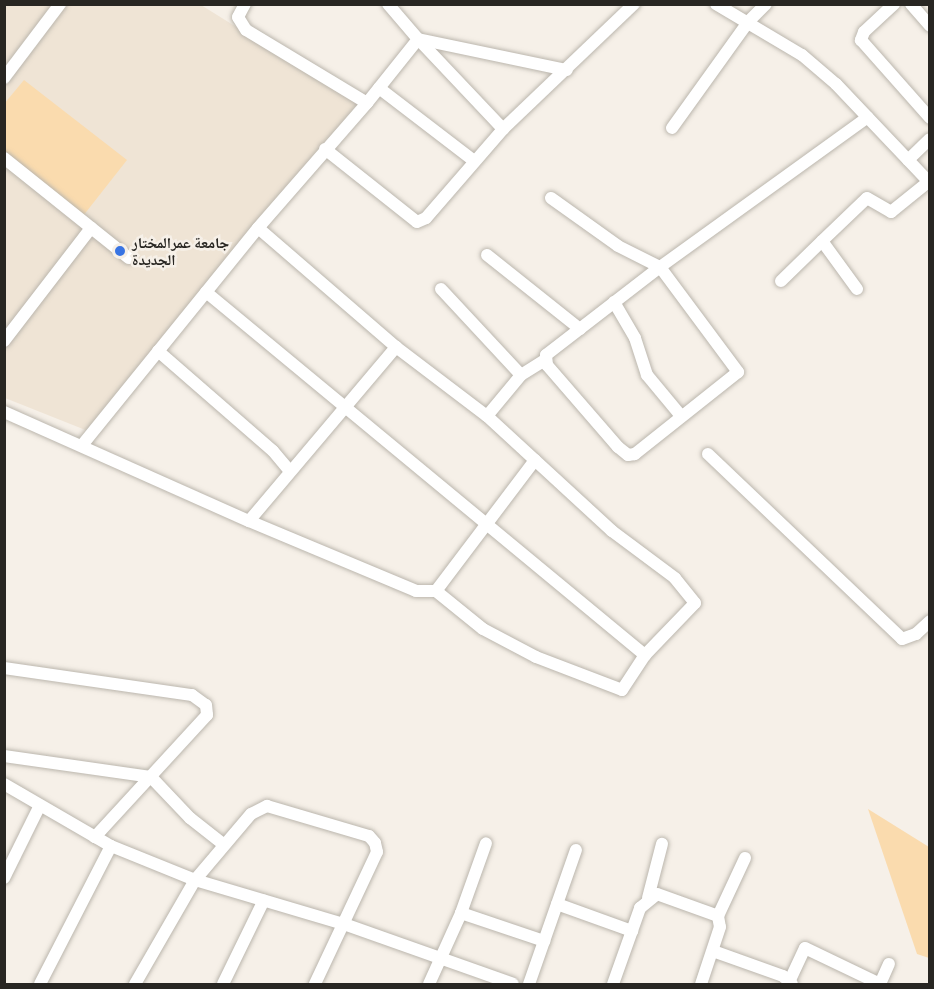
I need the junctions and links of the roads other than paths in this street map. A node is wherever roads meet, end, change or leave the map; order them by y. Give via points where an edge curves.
1 (60, 4) edge
2 (245, 4) edge
3 (388, 4) edge
4 (634, 4) edge
5 (716, 4) edge
6 (766, 4) edge
7 (894, 4) edge
8 (911, 4) edge
9 (749, 21) junction
10 (930, 26) edge
11 (418, 39) junction
12 (567, 70) junction
13 (4, 78) edge
14 (379, 88) junction
15 (367, 103) junction
16 (868, 117) junction
17 (930, 118) edge
18 (672, 128) dead end
19 (504, 129) junction
20 (930, 139) edge
21 (325, 149) junction
22 (4, 158) edge
23 (908, 160) junction
24 (474, 161) junction
25 (929, 182) edge
26 (551, 198) dead end
27 (91, 228) junction
28 (258, 228) junction
29 (822, 241) junction
30 (487, 255) dead end
31 (129, 258) dead end
32 (660, 267) junction
33 (781, 281) dead end
34 (441, 289) dead end
35 (857, 290) dead end
36 (206, 292) junction
37 (614, 302) junction
38 (580, 329) junction
39 (4, 340) edge
40 (396, 347) junction
41 (158, 351) junction
42 (545, 360) junction
43 (521, 375) junction
44 (344, 407) junction
45 (4, 412) edge
46 (487, 416) junction
47 (681, 416) junction
48 (83, 444) junction
49 (708, 454) dead end
50 (535, 460) junction
51 (290, 471) junction
52 (249, 521) junction
53 (487, 524) junction
54 (436, 591) junction
55 (930, 621) edge
56 (645, 655) junction
57 (4, 668) edge
58 (4, 756) edge
59 (151, 777) junction
60 (4, 783) edge
61 (40, 805) junction
62 (95, 837) junction
63 (486, 843) dead end
64 (223, 844) junction
65 (662, 844) dead end
66 (111, 846) junction
67 (576, 850) dead end
68 (745, 858) dead end
69 (4, 878) edge
70 (195, 880) junction
71 (648, 898) junction
72 (264, 900) junction
73 (557, 904) junction
74 (461, 913) junction
75 (718, 916) junction
76 (344, 924) junction
77 (632, 931) junction
78 (544, 941) junction
79 (712, 951) junction
80 (441, 961) junction
81 (889, 964) dead end
82 (791, 982) edge
83 (40, 984) edge
84 (135, 984) edge
85 (223, 984) edge
86 (315, 984) edge
87 (429, 984) edge
88 (513, 984) edge
89 (529, 984) edge
90 (613, 984) edge
91 (701, 984) edge
92 (880, 984) edge

1 - 13 street
2 - 15 street via 238,17 246,30
3 - 11 street
4 - 12 street
5 - 9 street
6 - 9 street
7 - 17 street via 864,32 861,40
8 - 10 street
9 - 16 street via 802,55
9 - 18 street
11 - 12 street
11 - 14 street
11 - 19 street
12 - 19 street
14 - 15 street
14 - 24 street
15 - 21 street
16 - 23 street
16 - 32 street
19 - 24 street
20 - 23 street
21 - 24 street via 417,222 426,218
21 - 28 street
22 - 27 street
23 - 25 street
25 - 29 street via 891,213 867,198
26 - 32 street via 618,246
27 - 31 street
27 - 39 street
28 - 36 street
28 - 40 street
29 - 33 street
29 - 35 street
30 - 38 street
32 - 37 street
32 - 47 street via 738,372
34 - 43 street
36 - 41 street
36 - 44 street
37 - 38 street
37 - 47 street via 635,338 646,375
38 - 42 street via 546,355
40 - 44 street
40 - 46 street
41 - 48 street
41 - 51 street via 273,451
42 - 43 street
42 - 47 street via 628,455 635,454
43 - 46 street
44 - 51 street
44 - 53 street
45 - 48 street
46 - 50 street
48 - 52 street
49 - 55 street via 902,639 916,634
50 - 53 street
50 - 56 street via 612,531 675,578 695,603
51 - 52 street
52 - 54 street via 416,591
53 - 54 street
53 - 56 street
54 - 56 street via 483,629 537,657 622,690
57 - 59 street via 200,698 207,714
58 - 59 street
59 - 62 street
59 - 64 street via 190,818
60 - 61 street
61 - 62 street
61 - 69 street
62 - 66 street
63 - 74 street
64 - 70 street
64 - 76 street via 251,814 267,806 369,836 377,852
65 - 71 street
66 - 70 street
66 - 83 street
67 - 73 street
68 - 75 street
70 - 72 street
70 - 84 street
71 - 75 street via 657,894
71 - 77 street
72 - 76 street
72 - 85 street
73 - 77 street
73 - 78 street
74 - 78 street
74 - 80 street
75 - 79 street via 720,927
76 - 80 street
76 - 86 street
77 - 90 street
78 - 89 street
79 - 82 street
79 - 91 street
80 - 87 street
80 - 88 street
81 - 92 street
82 - 92 street via 805,948

